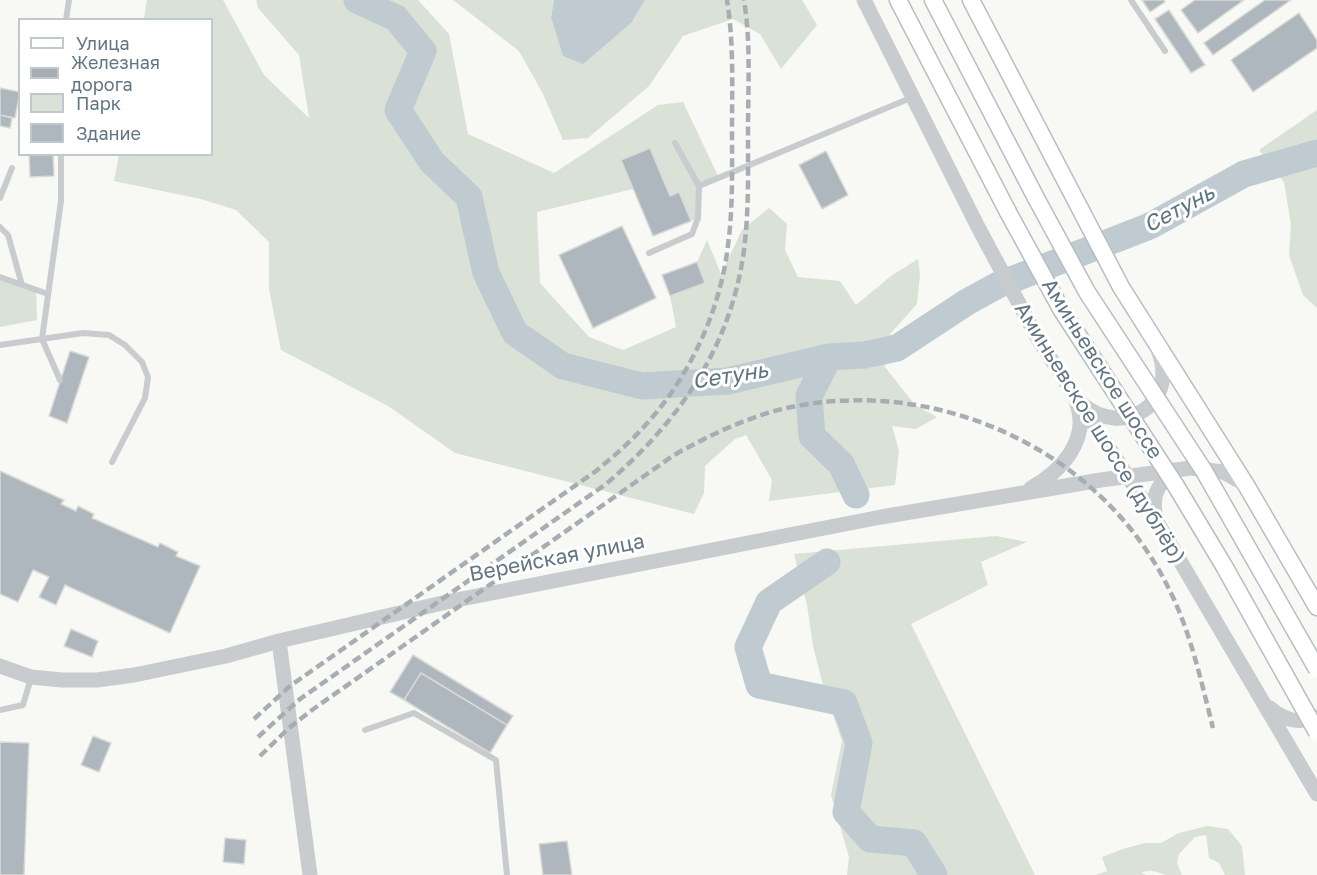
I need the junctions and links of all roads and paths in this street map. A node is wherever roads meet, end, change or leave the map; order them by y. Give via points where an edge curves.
1 (69, 0) edge
2 (864, 0) edge
3 (898, 0) edge
4 (933, 0) edge
5 (970, 0) edge
6 (1131, 0) edge
7 (66, 18) edge
8 (1166, 51) dead end
9 (913, 97) junction
10 (675, 142) dead end
11 (61, 156) edge
12 (12, 168) dead end
13 (699, 186) junction
14 (0, 198) edge
15 (0, 227) edge
16 (649, 253) dead end
17 (0, 277) edge
18 (22, 285) junction
19 (48, 294) junction
20 (42, 339) junction
21 (0, 345) edge
22 (1157, 346) junction
23 (60, 380) dead end
24 (1076, 399) junction
25 (112, 462) dead end
26 (1181, 470) junction
27 (1127, 477) junction
28 (1246, 485) junction
29 (1021, 493) junction
30 (1156, 520) junction
31 (1317, 607) edge
32 (279, 641) junction
33 (0, 666) edge
34 (1317, 669) edge
35 (31, 677) junction
36 (1265, 704) junction
37 (0, 710) edge
38 (1317, 717) edge
39 (365, 730) dead end
40 (1317, 732) edge
41 (1317, 794) edge
42 (310, 875) edge
43 (507, 875) edge

1 - 7 lane
2 - 9 street, Аминьевское шоссе (дублёр)
3 - 40 main road, Аминьевское шоссе, bridge via 1061,309 1176,486
4 - 34 main road, Аминьевское шоссе, bridge via 1087,292 1209,480
5 - 22 main road via 1121,287
6 - 8 lane
9 - 13 lane
9 - 24 street, Аминьевское шоссе (дублёр) via 1038,339
10 - 13 lane
11 - 19 lane via 61,201
12 - 14 lane
13 - 16 lane via 698,218 692,234
15 - 18 lane via 8,235
17 - 18 lane
18 - 19 lane
19 - 20 lane
20 - 21 lane
20 - 23 lane
20 - 25 lane via 82,333 109,335 142,362 148,377 145,398
22 - 24 street via 1163,382 1155,399 1142,412 1125,418 1106,418
22 - 28 main road
24 - 27 street, Аминьевское шоссе (дублёр)
24 - 29 street via 1080,424 1073,451 1044,481
26 - 27 street, Верейская улица
26 - 28 street, Верейская улица via 1204,468 1223,472
26 - 30 street via 1167,477 1157,489 1153,506
27 - 29 street, Верейская улица
27 - 30 street, Аминьевское шоссе (дублёр)
28 - 31 main road
29 - 32 street, Верейская улица via 451,601
30 - 36 street, Аминьевское шоссе (дублёр)
32 - 35 street, Верейская улица via 134,675 97,680
32 - 42 street
33 - 35 street, Верейская улица
35 - 37 lane via 24,705
36 - 38 street via 1295,721
36 - 41 street, Аминьевское шоссе (дублёр)
39 - 43 lane via 414,713 496,760

